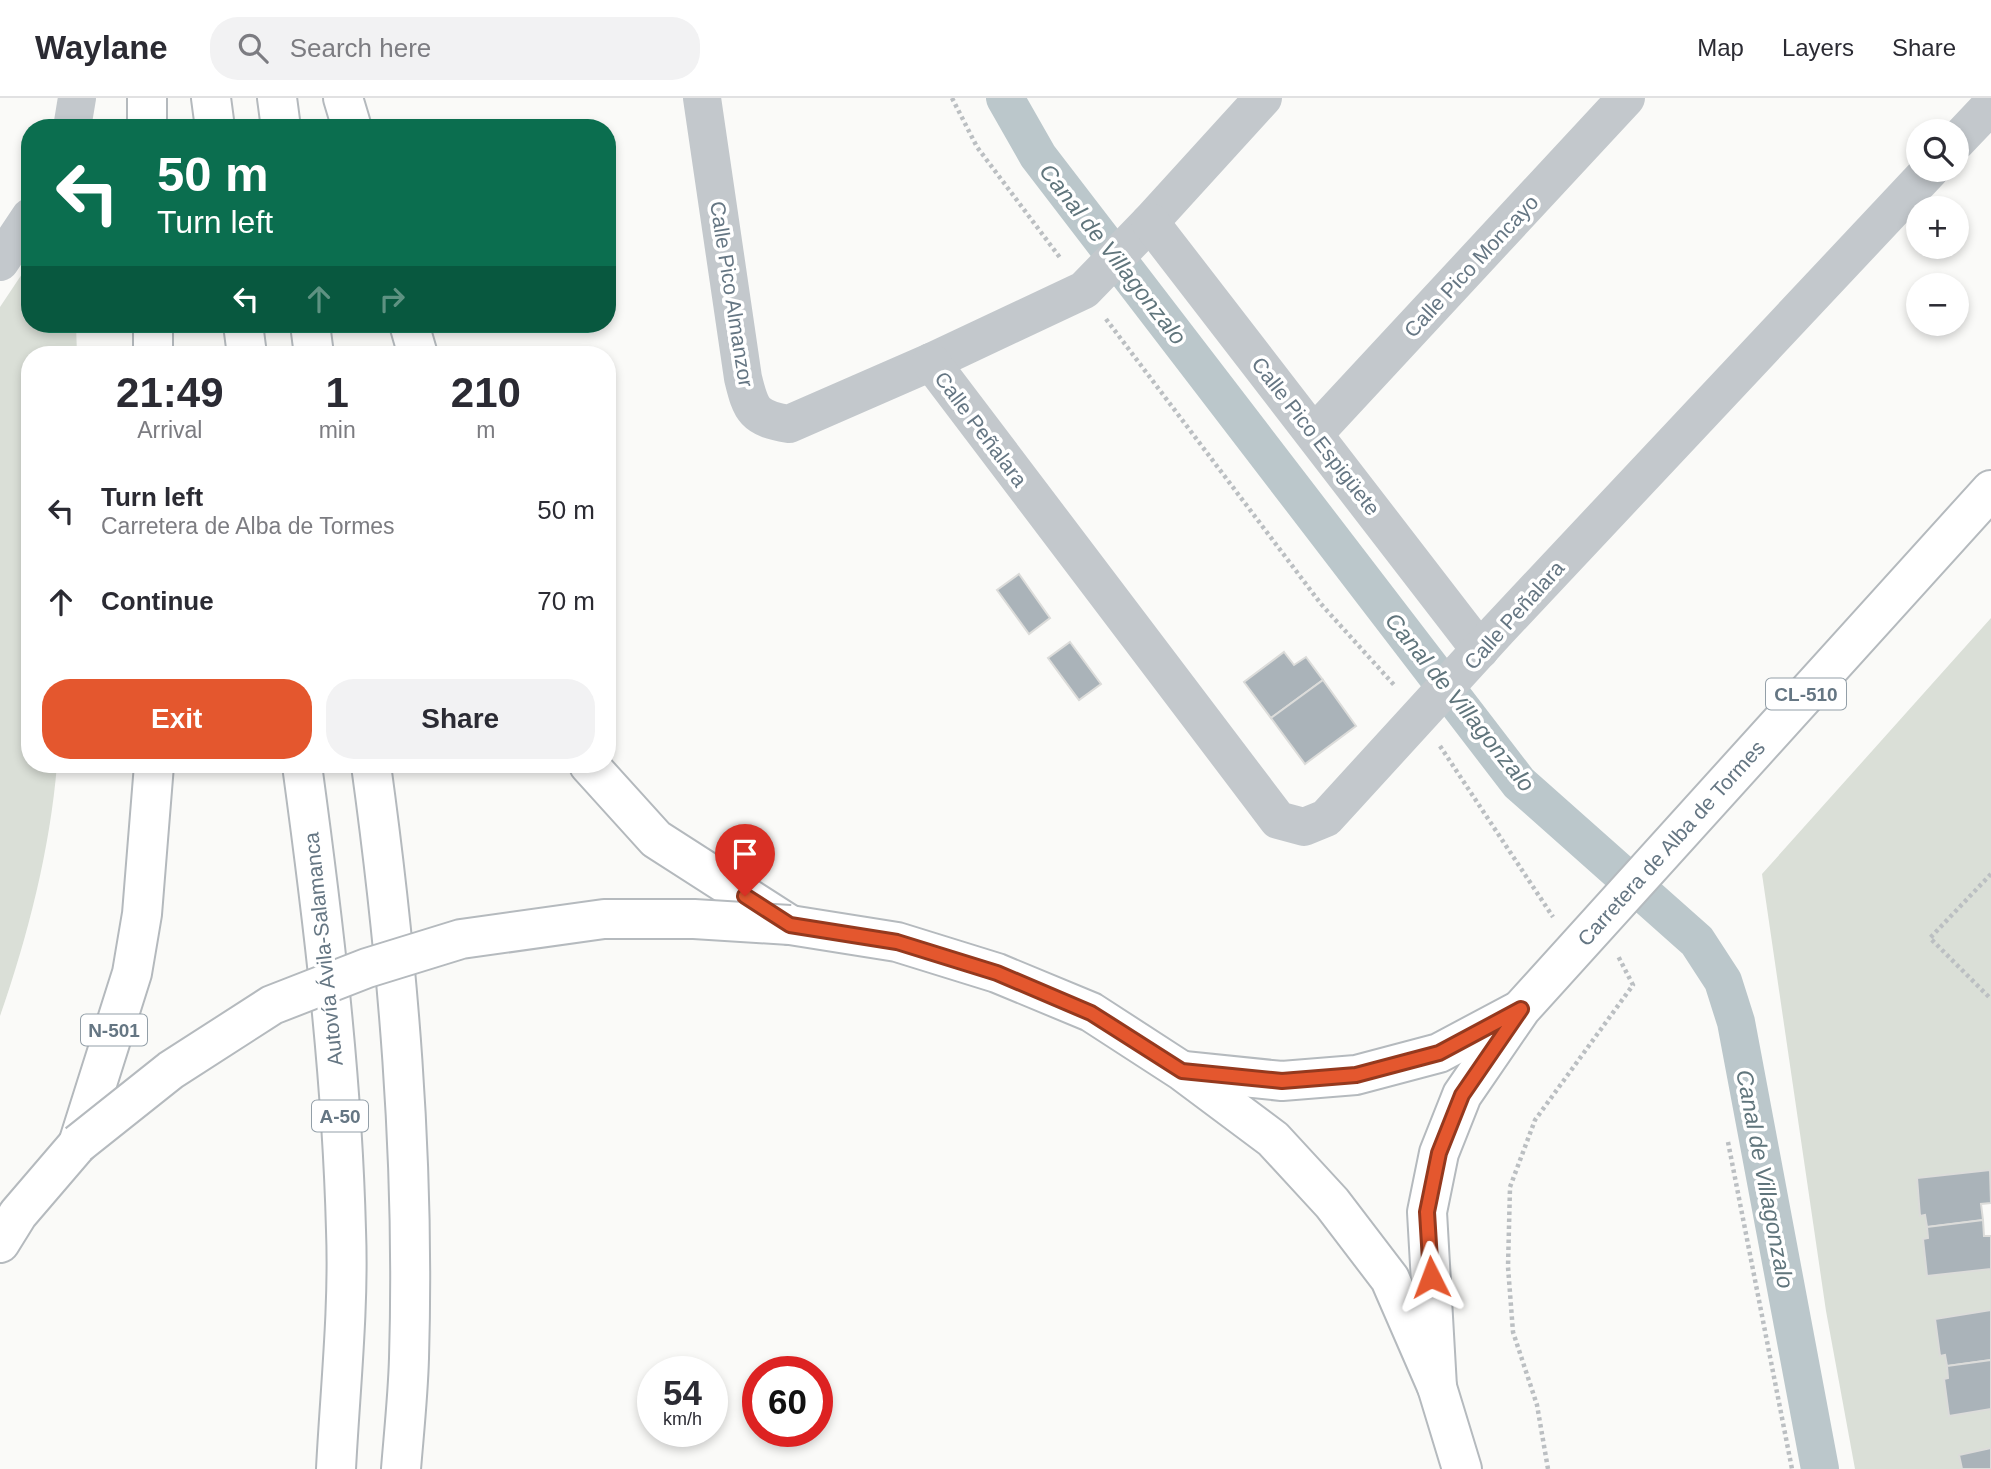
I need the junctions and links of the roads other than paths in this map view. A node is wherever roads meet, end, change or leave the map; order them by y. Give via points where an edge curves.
1 (77, 98) edge
2 (147, 98) edge
3 (211, 98) edge
4 (277, 98) edge
5 (343, 98) edge
6 (702, 98) edge
7 (1263, 98) edge
8 (1626, 98) edge
9 (1991, 105) edge
10 (74, 119) edge
11 (148, 119) edge
12 (214, 119) edge
13 (280, 119) edge
14 (349, 119) edge
15 (1969, 128) edge
16 (1919, 182) edge
17 (21, 230) edge
18 (1141, 230) junction
19 (0, 262) edge
20 (931, 362) junction
21 (1315, 433) junction
22 (1991, 490) edge
23 (1471, 662) junction
24 (153, 773) edge
25 (303, 773) edge
26 (372, 773) edge
27 (596, 773) edge
28 (790, 925) junction
29 (1521, 1009) junction
30 (1182, 1071) junction
31 (78, 1144) junction
32 (0, 1243) edge
33 (1437, 1387) junction
34 (335, 1469) edge
35 (401, 1469) edge
36 (1462, 1469) edge

1 - 10 street
2 - 11 main road
3 - 12 main road
4 - 13 main road
5 - 14 main road
6 - 20 street, Calle Pico Almanzor via 750,407 766,420 789,424
7 - 18 street, Calle Pico Almanzor
8 - 21 street, Calle Pico Moncayo
9 - 15 street
16 - 23 street, Calle Peñalara
17 - 19 street
18 - 20 street, Calle Pico Almanzor via 1094,279
18 - 21 street, Calle Pico Espigüete
20 - 23 street, Calle Peñalara via 1278,820 1304,827 1326,818
21 - 23 street, Calle Pico Espigüete
22 - 29 main road, Carretera de Alba de Tormes / CL-510
24 - 31 main road, N-501 via 142,914 132,973
25 - 34 main road, Autovía Ávila-Salamanca / A-50 via 338,1086 346,1232
26 - 35 main road via 404,1075 410,1210 409,1360
27 - 28 main road via 656,839
28 - 30 main road via 897,942 997,973 1091,1013
28 - 31 main road, bridge via 604,919 461,939 391,960 272,1005 171,1070
29 - 30 main road, Carretera de Alba de Tormes / CL-510 via 1439,1053 1356,1075 1282,1081
29 - 33 main road, Carretera de Alba de Tormes / CL-510 via 1462,1095 1439,1153 1427,1212
30 - 33 main road via 1273,1139 1332,1203 1390,1279
31 - 32 main road via 18,1214
33 - 36 main road

